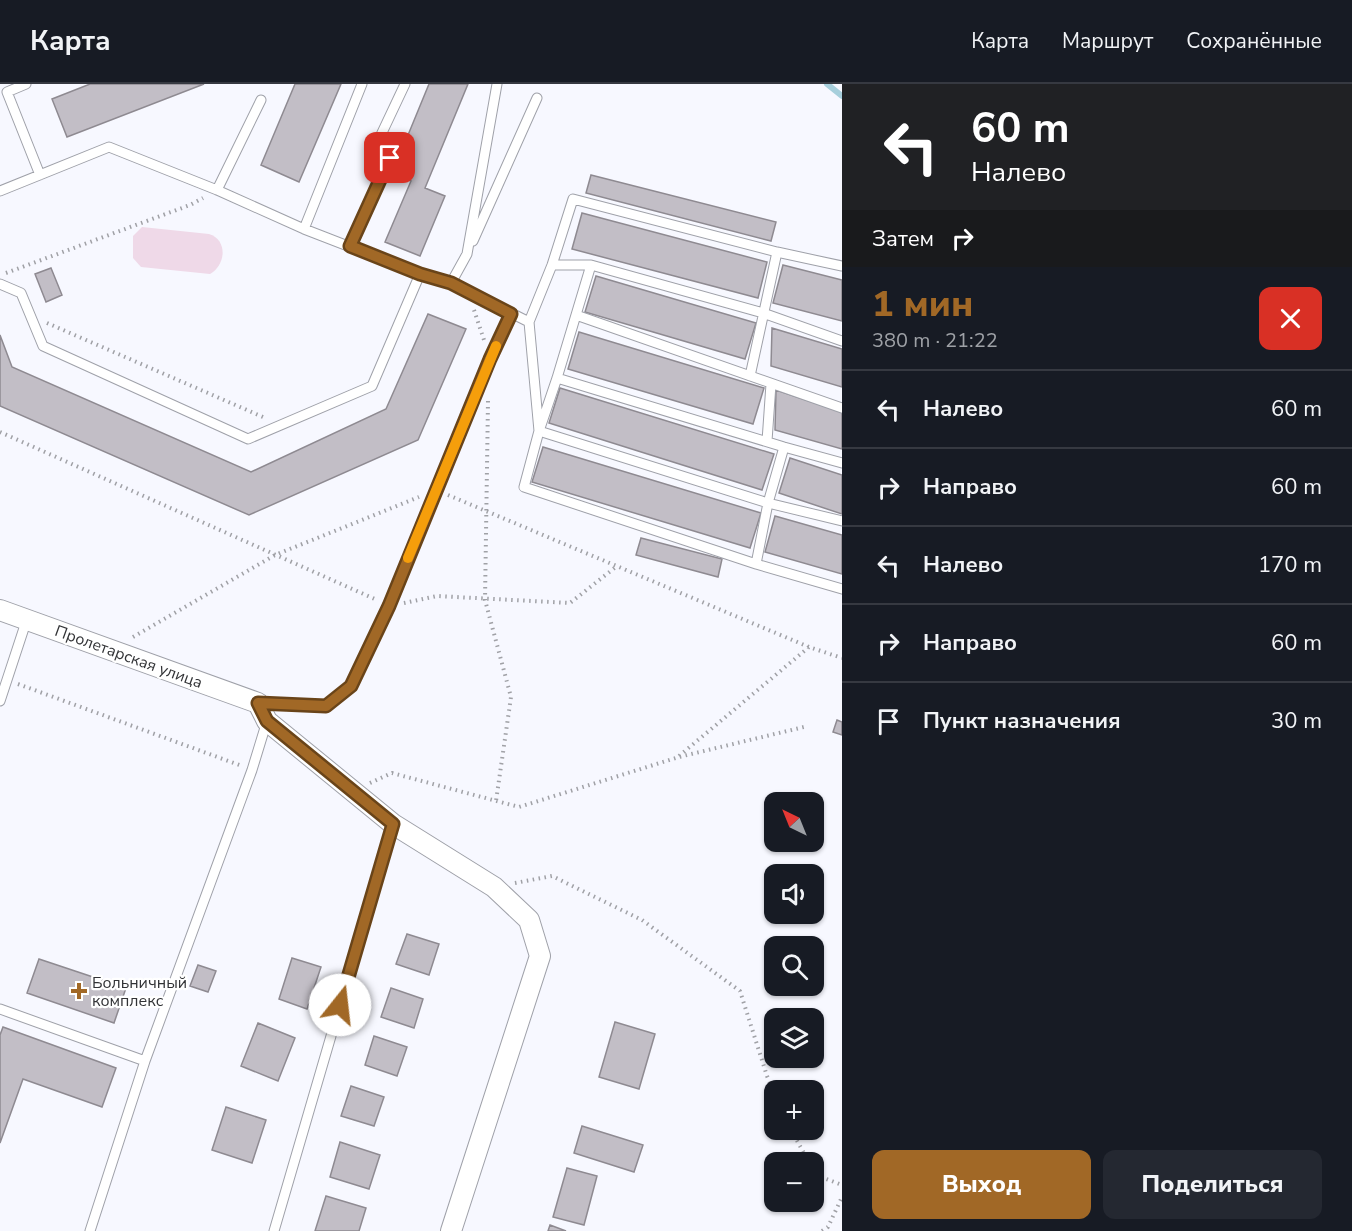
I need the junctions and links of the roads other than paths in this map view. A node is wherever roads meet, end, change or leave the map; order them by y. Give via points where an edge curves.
1 (26, 84) edge
2 (362, 84) edge
3 (405, 84) edge
4 (497, 84) edge
5 (537, 98) dead end
6 (261, 100) dead end
7 (40, 175) junction
8 (217, 190) junction
9 (0, 191) edge
10 (304, 229) junction
11 (350, 246) junction
12 (777, 252) junction
13 (467, 254) junction
14 (552, 265) junction
15 (591, 265) junction
16 (842, 266) edge
17 (420, 274) junction
18 (451, 283) junction
19 (0, 284) edge
20 (763, 313) junction
21 (511, 314) junction
22 (576, 315) junction
23 (529, 322) junction
24 (842, 341) edge
25 (750, 376) junction
26 (557, 378) junction
27 (771, 384) junction
28 (842, 408) edge
29 (538, 431) junction
30 (767, 441) junction
31 (784, 447) junction
32 (842, 463) edge
33 (768, 503) junction
34 (842, 521) edge
35 (756, 564) junction
36 (842, 589) edge
37 (0, 610) edge
38 (27, 620) junction
39 (0, 701) edge
40 (262, 712) junction
41 (393, 824) junction
42 (0, 1009) edge
43 (145, 1061) junction
44 (90, 1231) edge
45 (274, 1231) edge
46 (451, 1231) edge

1 - 7 lane via 7,92
2 - 10 lane
3 - 11 lane via 380,137 390,158
4 - 13 lane
5 - 13 lane
6 - 8 lane
7 - 8 lane via 109,147
7 - 9 lane
8 - 10 lane
10 - 11 lane
11 - 17 lane
12 - 14 lane via 573,199
12 - 16 lane
12 - 20 lane
13 - 18 lane
14 - 15 lane
14 - 23 lane
15 - 20 lane
15 - 22 lane
17 - 18 lane
17 - 19 lane via 372,386 248,439 43,346 21,293
18 - 21 lane
20 - 24 lane
20 - 25 lane
21 - 23 lane
21 - 40 lane via 389,606 351,686 326,706
22 - 25 lane
22 - 26 lane
23 - 29 lane
25 - 27 lane
26 - 29 lane
26 - 30 lane
27 - 28 lane
27 - 30 lane
29 - 33 lane
29 - 35 lane via 524,487
30 - 31 lane
31 - 32 lane
31 - 33 lane
33 - 34 lane
33 - 35 lane
35 - 36 lane
37 - 38 street, Пролетарская улица
38 - 39 lane
38 - 40 street, Пролетарская улица
40 - 41 street, Пролетарская улица
40 - 43 lane via 252,770
41 - 45 lane
41 - 46 street, Пролетарская улица via 494,887 529,920 540,956
42 - 43 lane
43 - 44 lane

